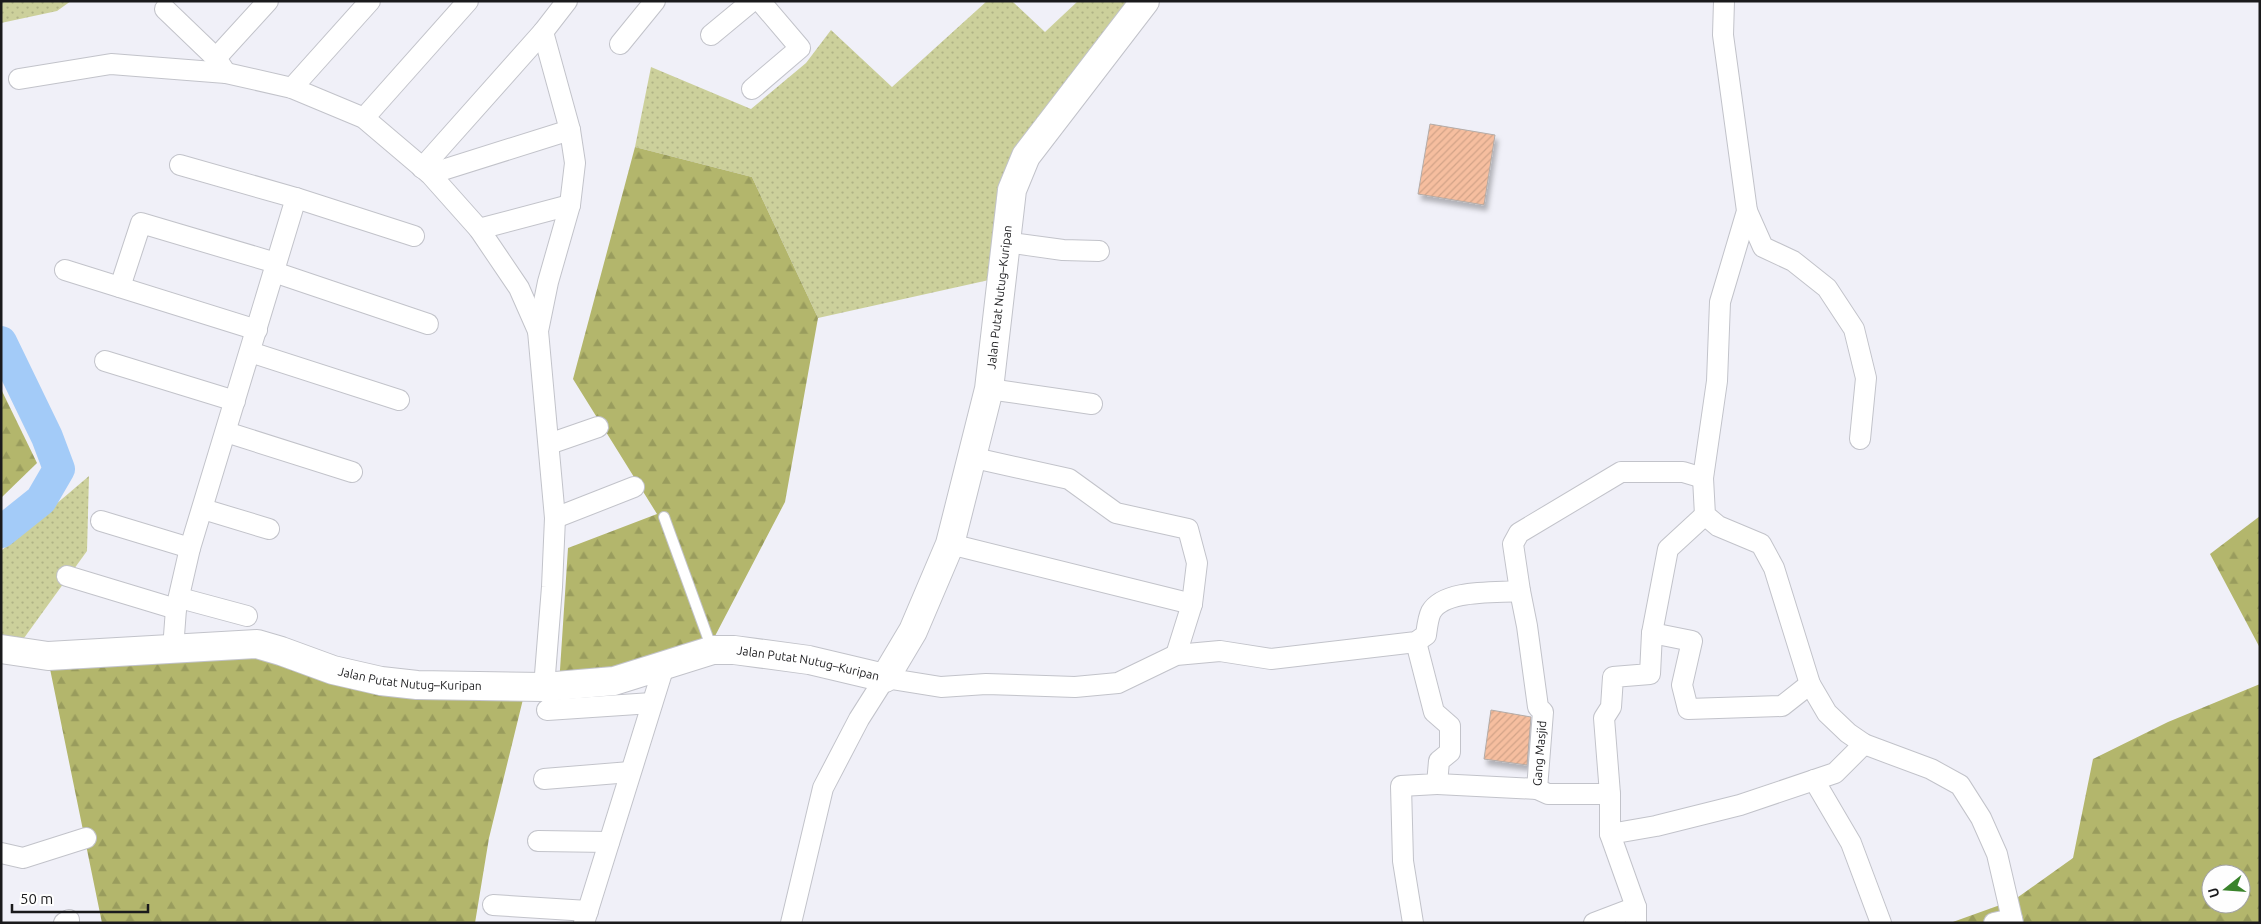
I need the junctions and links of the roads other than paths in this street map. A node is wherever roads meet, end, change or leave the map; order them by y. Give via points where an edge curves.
1 (268, 1) edge
2 (370, 1) edge
3 (468, 1) edge
4 (568, 1) edge
5 (655, 1) edge
6 (752, 1) edge
7 (760, 1) edge
8 (1145, 1) edge
9 (1724, 1) edge
10 (168, 4) edge
11 (544, 32) junction
12 (711, 36) dead end
13 (620, 44) dead end
14 (221, 66) junction
15 (19, 79) dead end
16 (292, 88) junction
17 (752, 89) dead end
18 (364, 118) junction
19 (570, 130) junction
20 (180, 165) dead end
21 (426, 171) junction
22 (296, 198) junction
23 (570, 205) junction
24 (1746, 211) junction
25 (480, 229) junction
26 (414, 236) dead end
27 (1005, 242) junction
28 (1099, 251) dead end
29 (275, 268) junction
30 (66, 270) dead end
31 (120, 287) junction
32 (428, 324) dead end
33 (257, 330) junction
34 (538, 331) junction
35 (250, 352) junction
36 (105, 360) dead end
37 (989, 389) junction
38 (399, 400) dead end
39 (235, 401) junction
40 (1092, 404) dead end
41 (598, 427) dead end
42 (226, 432) junction
43 (1860, 438) dead end
44 (549, 444) junction
45 (970, 458) junction
46 (352, 472) dead end
47 (1703, 478) junction
48 (634, 487) dead end
49 (202, 509) junction
50 (1705, 515) junction
51 (664, 517) dead end
52 (555, 518) junction
53 (101, 521) dead end
54 (269, 529) dead end
55 (950, 544) junction
56 (190, 548) junction
57 (67, 576) dead end
58 (1520, 591) junction
59 (178, 604) junction
60 (1192, 604) junction
61 (247, 616) dead end
62 (1652, 633) junction
63 (1416, 642) junction
64 (1, 649) edge
65 (173, 649) junction
66 (713, 650) junction
67 (1176, 655) junction
68 (664, 666) junction
69 (885, 678) junction
70 (1810, 684) junction
71 (545, 698) junction
72 (652, 702) junction
73 (1864, 744) junction
74 (630, 772) junction
75 (544, 779) dead end
76 (1814, 780) junction
77 (1437, 784) junction
78 (1537, 789) junction
79 (1610, 794) junction
80 (1610, 834) junction
81 (86, 838) dead end
82 (538, 841) dead end
83 (609, 842) junction
84 (1, 853) edge
85 (493, 905) dead end
86 (1636, 915) edge
87 (586, 917) edge
88 (2006, 921) edge
89 (791, 923) edge
90 (1413, 923) edge
91 (1594, 923) edge
92 (1881, 923) edge

1 - 14 street
2 - 16 street
3 - 18 street
4 - 11 street
5 - 13 street
6 - 12 street
7 - 17 street via 800,48
8 - 27 street, Jalan Putat Nutug–Kuripan via 1026,156 1012,190
9 - 24 street via 1723,35
10 - 14 street
11 - 19 street
11 - 21 street
14 - 15 street via 111,64
14 - 16 street
16 - 18 street
18 - 21 street
19 - 21 street
19 - 23 street via 575,162
20 - 22 street
21 - 25 street
22 - 26 street
22 - 29 street
23 - 25 street
23 - 34 street
24 - 43 street via 1763,247 1793,261 1827,288 1854,330 1866,378
24 - 47 street via 1720,302 1716,382
25 - 34 street via 519,288
27 - 28 street
27 - 37 street, Jalan Putat Nutug–Kuripan
29 - 31 street via 141,223
29 - 32 street
29 - 33 street
30 - 31 street
31 - 33 street
33 - 35 street
34 - 44 street
35 - 38 street
35 - 39 street
36 - 39 street
37 - 40 street
37 - 45 street, Jalan Putat Nutug–Kuripan
39 - 42 street
41 - 44 street
42 - 46 street
42 - 49 street
44 - 52 street
45 - 55 street, Jalan Putat Nutug–Kuripan
45 - 60 street via 1069,479 1116,513 1188,529 1197,562
47 - 50 street
47 - 58 street, Gang Masjid via 1682,472 1620,472 1519,533 1513,544
48 - 52 street
49 - 54 street
49 - 56 street
50 - 62 street via 1668,549
50 - 70 street via 1718,526 1761,544 1774,568
51 - 66 lane
52 - 71 street
53 - 56 street
55 - 60 street
55 - 69 street, Jalan Putat Nutug–Kuripan via 914,631
56 - 59 street
57 - 59 street
58 - 63 street via 1458,595 1439,602 1430,613 1426,635
58 - 78 street, Gang Masjid via 1538,707 1543,712
59 - 61 street
59 - 65 street
60 - 67 street
62 - 70 street via 1692,642 1682,685 1688,709 1782,706
62 - 79 street via 1650,674 1613,677 1611,707 1604,718
63 - 67 street via 1271,659 1220,651
63 - 77 street via 1434,712 1450,726 1450,752 1439,761
64 - 65 street, Jalan Putat Nutug–Kuripan via 48,656
65 - 71 street, Jalan Putat Nutug–Kuripan via 257,644 334,670 381,681
66 - 68 street, Jalan Putat Nutug–Kuripan
66 - 69 street, Jalan Putat Nutug–Kuripan via 809,660
67 - 69 street via 1118,683 1075,688 986,684 941,686
68 - 71 street, Jalan Putat Nutug–Kuripan
68 - 72 street
69 - 89 street via 859,719 823,788
70 - 73 street via 1827,712
71 - 72 street
72 - 74 street
73 - 76 street via 1835,773
73 - 88 street via 1931,769 1960,786 1981,818 1997,854
74 - 75 street
74 - 83 street
76 - 80 street via 1740,805
76 - 92 street via 1851,843
77 - 78 street, Gang Masjid
77 - 90 street, Gang Masjid via 1401,786 1403,861
78 - 79 street via 1548,794
79 - 80 street
80 - 86 street
81 - 84 street via 23,858
82 - 83 street
83 - 87 street
85 - 87 street
86 - 91 street

